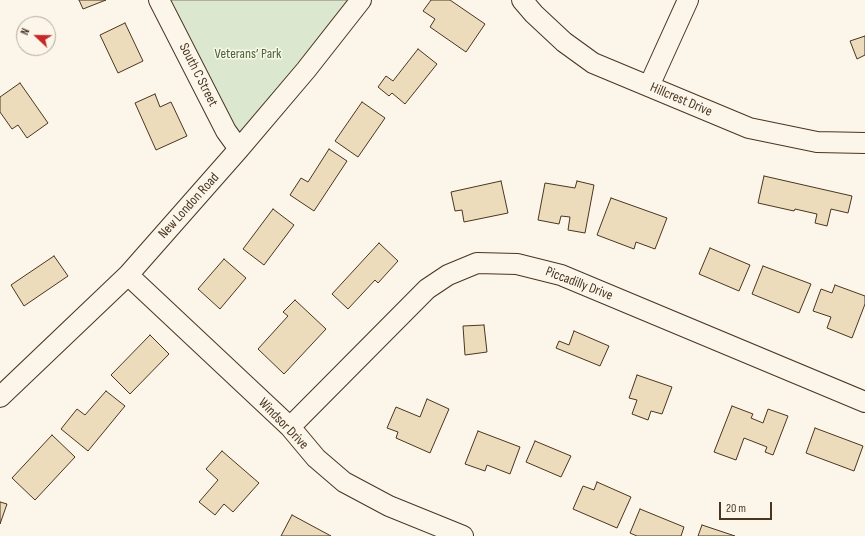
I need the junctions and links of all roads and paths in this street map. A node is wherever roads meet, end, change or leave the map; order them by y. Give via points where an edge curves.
1 (159, 0) edge
2 (361, 0) edge
3 (522, 0) edge
4 (688, 0) edge
5 (649, 86) junction
6 (865, 143) edge
7 (239, 149) junction
8 (128, 275) junction
9 (0, 397) edge
10 (865, 402) edge
11 (290, 427) junction
12 (463, 536) edge

1 - 7 street, South C Street via 226,131
2 - 7 street, New London Road
3 - 5 street, Hillcrest Drive via 564,42 593,63
4 - 5 street
5 - 6 street, Hillcrest Drive via 749,128 817,142
7 - 8 street, New London Road
8 - 9 street, New London Road
8 - 11 street, Windsor Drive
10 - 11 street, Piccadilly Drive via 561,275 517,264 477,263 448,275 427,289
11 - 12 street, Windsor Drive via 316,458 344,482 389,506

